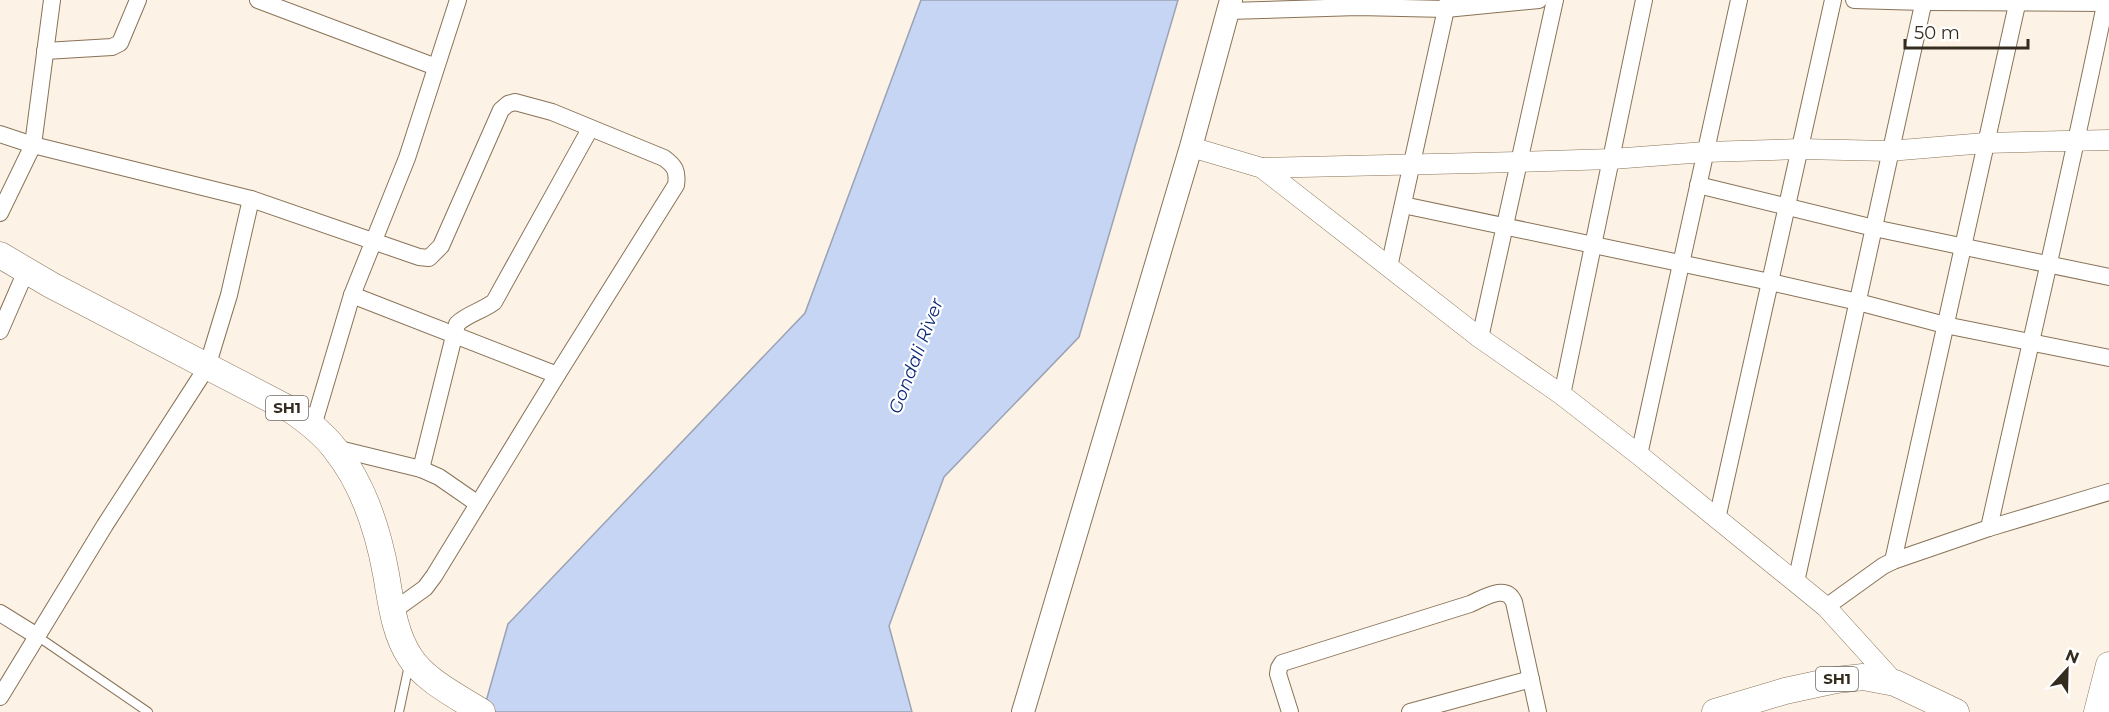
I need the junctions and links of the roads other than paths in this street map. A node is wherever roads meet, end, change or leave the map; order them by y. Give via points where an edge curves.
1 (52, 0) edge
2 (138, 0) edge
3 (258, 0) edge
4 (458, 0) edge
5 (1539, 0) edge
6 (1555, 0) edge
7 (1644, 0) edge
8 (1739, 0) edge
9 (1833, 0) edge
10 (1854, 0) edge
11 (1924, 1) edge
12 (2018, 1) edge
13 (2107, 2) edge
14 (1358, 3) edge
15 (1447, 4) edge
16 (1229, 6) edge
17 (45, 51) junction
18 (436, 67) junction
19 (590, 129) junction
20 (0, 134) edge
21 (2109, 140) edge
22 (2077, 141) junction
23 (1985, 143) junction
24 (33, 145) junction
25 (1191, 147) junction
26 (1801, 149) junction
27 (1889, 151) junction
28 (1706, 152) junction
29 (1612, 159) junction
30 (1518, 162) junction
31 (1412, 165) junction
32 (1262, 168) junction
33 (1698, 185) junction
34 (251, 199) junction
35 (1403, 205) junction
36 (1787, 206) junction
37 (0, 213) edge
38 (1504, 226) junction
39 (1874, 228) junction
40 (374, 241) junction
41 (1592, 245) junction
42 (1963, 245) junction
43 (0, 255) edge
44 (2048, 263) junction
45 (1680, 264) junction
46 (1389, 267) junction
47 (26, 271) junction
48 (2109, 277) edge
49 (1770, 282) junction
50 (352, 296) junction
51 (1858, 303) junction
52 (1945, 325) junction
53 (0, 331) edge
54 (453, 334) junction
55 (1480, 338) junction
56 (2031, 342) junction
57 (2109, 358) edge
58 (207, 367) junction
59 (557, 375) junction
60 (1562, 395) junction
61 (313, 426) junction
62 (335, 448) junction
63 (1640, 455) junction
64 (421, 469) junction
65 (2109, 492) edge
66 (478, 504) junction
67 (1718, 519) junction
68 (1989, 528) junction
69 (1893, 561) junction
70 (1796, 582) junction
71 (1826, 607) junction
72 (393, 611) junction
73 (0, 614) edge
74 (37, 636) junction
75 (410, 658) junction
76 (2109, 665) edge
77 (1531, 679) junction
78 (1895, 683) junction
79 (0, 698) edge
80 (148, 712) edge
81 (399, 712) edge
82 (482, 712) edge
83 (1023, 712) edge
84 (1290, 712) edge
85 (1410, 712) edge
86 (1538, 712) edge
87 (1715, 712) edge
88 (1956, 712) edge
89 (2097, 712) edge

1 - 17 street
2 - 17 street via 120,43 112,47
3 - 18 street
4 - 18 street
5 - 15 street
6 - 30 street
7 - 29 street
8 - 28 street
9 - 26 street
10 - 11 street
11 - 12 street
11 - 27 street
12 - 13 street
12 - 23 street
13 - 22 street
14 - 15 street
14 - 16 street
15 - 31 street
16 - 25 main road
17 - 24 street
18 - 40 street via 407,158
19 - 40 street via 552,112 515,102 508,104 501,110 436,253 429,258 419,257
19 - 54 street via 494,302 462,319
19 - 59 street via 664,158 678,174 676,185
20 - 24 street
21 - 22 street
22 - 23 street
22 - 44 street
23 - 27 street
23 - 42 street
24 - 34 street
24 - 37 street
25 - 32 street
25 - 83 main road
26 - 27 street
26 - 28 street
26 - 36 street
27 - 39 street
28 - 29 street
28 - 33 street
29 - 30 street
29 - 41 street
30 - 31 street
30 - 38 street
31 - 32 street
31 - 35 street
32 - 46 street
33 - 36 street
33 - 45 street
34 - 40 street
34 - 58 street via 229,295
35 - 38 street
35 - 46 street
36 - 39 street
36 - 49 street
38 - 41 street
38 - 55 street
39 - 42 street
39 - 51 street
40 - 50 street
41 - 45 street
41 - 60 street
42 - 44 street
42 - 52 street
43 - 47 main road, SH1
44 - 48 street
44 - 56 street
45 - 49 street
45 - 63 street
46 - 55 street
47 - 53 street
47 - 58 main road, SH1
49 - 51 street
49 - 67 street
50 - 54 street
50 - 61 street
51 - 52 street
51 - 70 street
52 - 56 street
52 - 69 street
54 - 59 street
54 - 64 street
55 - 60 street
56 - 57 street
56 - 68 street
58 - 61 main road, SH1 via 291,410
58 - 74 street
59 - 66 street
60 - 63 street
61 - 62 main road, SH1
62 - 64 street
62 - 72 main road, SH1 via 355,478 380,541
63 - 67 street
64 - 66 street
65 - 68 street
66 - 72 street via 425,588
67 - 70 street
68 - 69 street
69 - 71 street
70 - 71 street
71 - 78 street
72 - 75 main road, SH1
73 - 74 street
74 - 79 street
74 - 80 lane
75 - 81 lane
75 - 82 main road, SH1 via 436,684
76 - 89 main road
77 - 84 street via 1514,602 1505,592 1497,592 1282,663 1278,674
77 - 85 street
77 - 86 street
78 - 87 main road, SH1 via 1863,677 1836,680
78 - 88 main road, SH1

